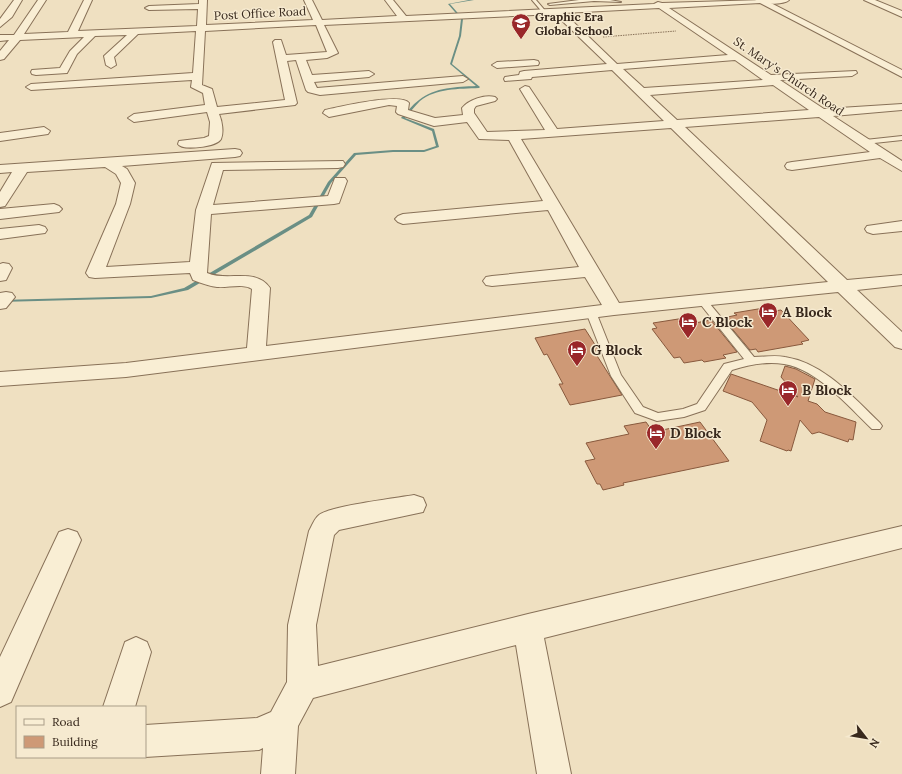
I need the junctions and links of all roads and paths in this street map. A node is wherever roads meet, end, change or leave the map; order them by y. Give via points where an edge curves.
1 (18, 0) edge
2 (42, 0) edge
3 (88, 0) edge
4 (308, 0) edge
5 (389, 0) edge
6 (534, 0) edge
7 (545, 0) edge
8 (593, 0) edge
9 (785, 0) edge
10 (868, 0) edge
11 (760, 1) edge
12 (619, 2) dead end
13 (203, 3) edge
14 (657, 3) edge
15 (149, 8) dead end
16 (548, 8) junction
17 (558, 12) junction
18 (902, 14) edge
19 (403, 18) junction
20 (319, 22) junction
21 (0, 24) edge
22 (201, 28) junction
23 (696, 29) junction
24 (136, 31) junction
25 (93, 33) junction
26 (72, 34) junction
27 (17, 37) junction
28 (0, 38) edge
29 (584, 38) junction
30 (278, 42) dead end
31 (0, 57) edge
32 (300, 57) junction
33 (738, 57) junction
34 (282, 58) junction
35 (111, 65) dead end
36 (497, 65) dead end
37 (614, 67) junction
38 (36, 72) dead end
39 (376, 73) dead end
40 (852, 73) dead end
41 (902, 74) edge
42 (507, 75) dead end
43 (198, 76) junction
44 (308, 79) junction
45 (463, 79) dead end
46 (560, 80) dead end
47 (771, 80) junction
48 (31, 87) dead end
49 (525, 89) dead end
50 (640, 92) junction
51 (491, 99) dead end
52 (902, 107) edge
53 (213, 110) junction
54 (329, 113) dead end
55 (821, 113) junction
56 (134, 118) dead end
57 (472, 118) junction
58 (673, 124) junction
59 (44, 131) dead end
60 (553, 133) junction
61 (514, 136) junction
62 (0, 137) edge
63 (902, 138) edge
64 (865, 142) junction
65 (238, 153) dead end
66 (883, 154) junction
67 (172, 158) junction
68 (108, 164) junction
69 (338, 164) dead end
70 (792, 166) dead end
71 (902, 167) edge
72 (22, 168) junction
73 (0, 169) edge
74 (340, 181) dead end
75 (0, 203) edge
76 (553, 205) junction
77 (54, 209) dead end
78 (204, 210) junction
79 (0, 214) edge
80 (403, 219) dead end
81 (902, 226) edge
82 (39, 230) dead end
83 (873, 230) dead end
84 (0, 234) edge
85 (590, 271) junction
86 (203, 275) junction
87 (902, 280) edge
88 (492, 281) dead end
89 (842, 287) junction
90 (702, 300) junction
91 (614, 309) junction
92 (590, 312) junction
93 (902, 343) edge
94 (256, 354) junction
95 (751, 361) junction
96 (0, 379) edge
97 (876, 426) dead end
98 (414, 505) dead end
99 (902, 537) edge
100 (68, 540) dead end
101 (528, 628) junction
102 (136, 652) dead end
103 (304, 685) junction
104 (0, 691) edge
105 (119, 706) edge
106 (282, 723) junction
107 (146, 741) edge
108 (278, 774) edge
109 (554, 774) edge

1 - 21 street via 9,16
2 - 27 street
3 - 26 street
4 - 20 street
5 - 19 street
6 - 16 lane
7 - 16 lane
8 - 12 lane
8 - 16 lane
9 - 11 street, Post Office Road
10 - 18 street
11 - 14 street, Post Office Road
11 - 41 street
13 - 15 street
13 - 22 street
14 - 17 street, Post Office Road
14 - 23 street, St. Mary's Church Road
16 - 17 street, Post Office Road
16 - 19 street, Post Office Road via 460,17
17 - 29 street
19 - 20 street, Post Office Road
20 - 22 street, Post Office Road
20 - 32 street via 333,53
22 - 24 street, Post Office Road via 159,26
22 - 43 street
23 - 29 path
23 - 33 street, St. Mary's Church Road
24 - 25 street, Post Office Road
24 - 35 street via 109,56
25 - 26 street, Post Office Road
25 - 38 street via 73,53 63,71
26 - 27 street, Post Office Road
27 - 28 street, Post Office Road
27 - 31 street
29 - 37 street
30 - 34 street
32 - 34 street
32 - 44 street
33 - 37 street
33 - 47 street, St. Mary's Church Road
34 - 53 street via 291,103
36 - 37 street via 547,62
37 - 42 street via 524,74 521,71
37 - 46 street
37 - 50 street
39 - 44 street
40 - 47 street
43 - 48 street
43 - 53 street via 196,87 208,91
44 - 45 street via 312,90 323,92
47 - 50 street
47 - 55 street, St. Mary's Church Road
49 - 60 street
50 - 58 street
51 - 57 street via 472,104 468,108
52 - 55 street
53 - 56 street
53 - 67 street via 216,122 215,138 207,142 175,146
54 - 57 street via 389,102 403,104 406,113 434,122
55 - 58 street
55 - 64 street, St. Mary's Church Road
57 - 61 street via 483,136
58 - 60 street
58 - 89 street
59 - 62 street
60 - 61 street
61 - 76 street
63 - 64 lane
64 - 66 street, St. Mary's Church Road
65 - 67 street
66 - 70 street
66 - 71 street, St. Mary's Church Road
67 - 68 street
68 - 72 street
68 - 86 street via 122,172 128,183 123,204 95,273
69 - 78 street via 217,166
72 - 73 street
72 - 75 street
74 - 78 street via 334,200
76 - 80 street
76 - 85 street
77 - 79 street
78 - 86 street
81 - 83 street
82 - 84 street
85 - 88 street
85 - 91 street
86 - 94 street via 228,283 250,282 262,288
87 - 89 street
89 - 90 street
89 - 93 street
90 - 91 street
90 - 95 lane
91 - 92 street
92 - 94 street
92 - 95 lane via 616,376 639,410 657,417 702,408 728,367
94 - 96 street via 126,370
95 - 97 lane via 787,361 812,369
98 - 103 street via 333,520 324,527 302,625
99 - 101 street
100 - 104 street
101 - 103 street
101 - 109 street
102 - 105 street
103 - 106 street
106 - 107 street via 259,734
106 - 108 street

